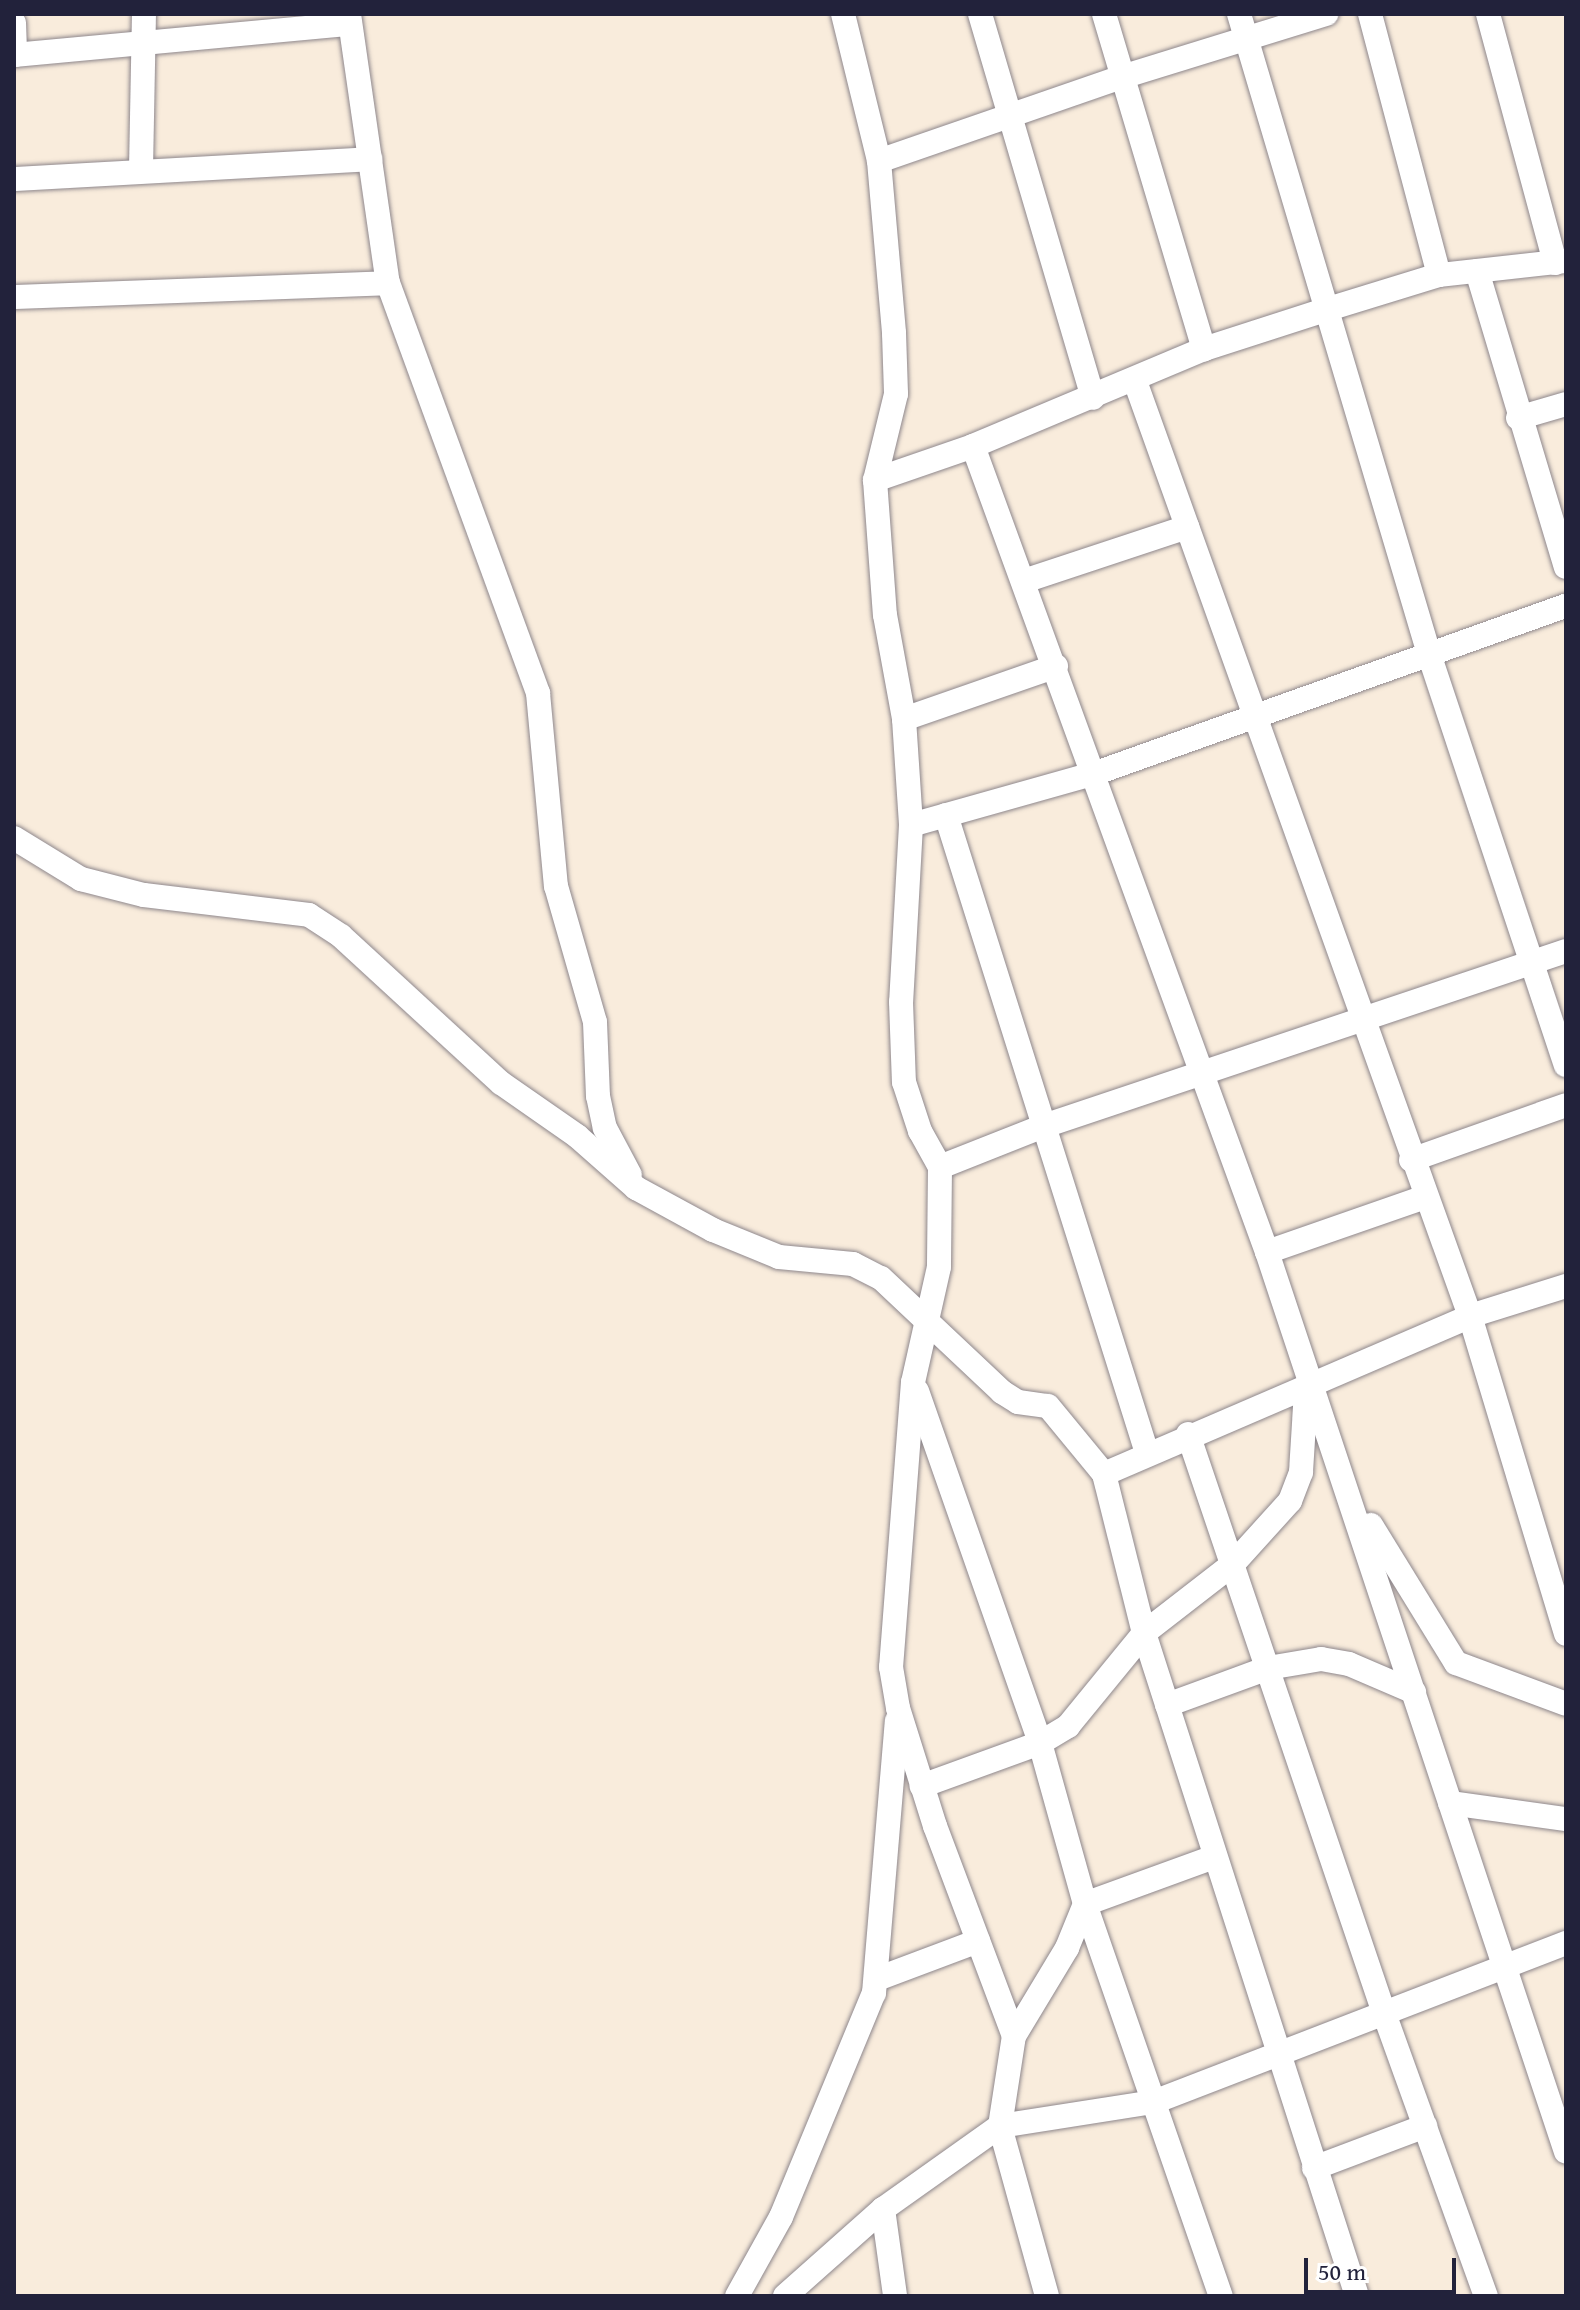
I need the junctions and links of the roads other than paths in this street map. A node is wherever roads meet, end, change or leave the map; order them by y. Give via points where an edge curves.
1 (144, 14) edge
2 (843, 14) edge
3 (980, 14) edge
4 (1104, 14) edge
5 (1239, 14) edge
6 (1326, 14) edge
7 (1370, 14) edge
8 (1488, 14) edge
9 (349, 19) edge
10 (14, 23) edge
11 (1245, 38) junction
12 (144, 47) junction
13 (14, 55) edge
14 (1122, 77) junction
15 (1007, 116) junction
16 (370, 159) junction
17 (879, 161) junction
18 (141, 169) junction
19 (14, 179) edge
20 (1560, 262) edge
21 (1477, 271) junction
22 (1439, 275) junction
23 (388, 283) junction
24 (14, 297) edge
25 (1325, 310) junction
26 (1204, 349) junction
27 (1135, 381) junction
28 (1093, 398) junction
29 (1566, 404) edge
30 (1518, 418) junction
31 (973, 446) junction
32 (875, 480) junction
33 (1187, 527) junction
34 (1566, 567) edge
35 (1024, 581) junction
36 (1566, 606) edge
37 (1430, 657) junction
38 (1056, 666) junction
39 (1252, 714) junction
40 (904, 719) junction
41 (1096, 773) junction
42 (946, 815) junction
43 (911, 825) junction
44 (14, 838) edge
45 (1566, 951) edge
46 (1533, 962) junction
47 (1362, 1021) junction
48 (1566, 1065) edge
49 (1205, 1074) junction
50 (1566, 1105) edge
51 (1041, 1127) junction
52 (1411, 1160) junction
53 (940, 1167) junction
54 (636, 1188) junction
55 (1425, 1197) junction
56 (1267, 1252) junction
57 (1566, 1286) edge
58 (1470, 1316) junction
59 (929, 1326) junction
60 (913, 1382) junction
61 (1307, 1382) junction
62 (1188, 1434) junction
63 (1147, 1453) junction
64 (1104, 1474) junction
65 (1347, 1484) junction
66 (1233, 1564) junction
67 (1144, 1633) junction
68 (1566, 1634) edge
69 (1268, 1668) junction
70 (1414, 1692) junction
71 (1566, 1704) edge
72 (1167, 1705) junction
73 (898, 1708) junction
74 (1040, 1743) junction
75 (922, 1786) junction
76 (1450, 1803) junction
77 (1566, 1819) edge
78 (1214, 1857) junction
79 (1085, 1904) junction
80 (978, 1941) junction
81 (1566, 1943) edge
82 (1503, 1968) junction
83 (877, 1979) junction
84 (1384, 2013) junction
85 (1014, 2036) junction
86 (1276, 2054) junction
87 (1154, 2102) junction
88 (1000, 2126) junction
89 (1425, 2126) junction
90 (1566, 2152) edge
91 (1314, 2168) junction
92 (883, 2209) junction
93 (737, 2296) edge
94 (785, 2296) edge
95 (895, 2296) edge
96 (1047, 2296) edge
97 (1221, 2296) edge
98 (1357, 2296) edge
99 (1486, 2296) edge

1 - 12 street
2 - 17 street
3 - 15 street
4 - 14 street
5 - 11 street
6 - 11 street
7 - 22 street
8 - 20 street
9 - 12 street
9 - 16 street
10 - 13 street
11 - 14 street
11 - 25 street
12 - 13 street
12 - 18 street
14 - 15 street
14 - 26 street
15 - 17 street
15 - 28 street
16 - 18 street
16 - 23 street
17 - 32 street via 896,394
18 - 19 street
20 - 21 street
21 - 22 street
21 - 30 street
22 - 25 street
23 - 24 street
23 - 54 street via 538,693 556,886 595,1022 605,1128
25 - 26 street
25 - 37 street
26 - 27 street
27 - 28 street
27 - 33 street
28 - 31 street
29 - 30 street
30 - 34 street
31 - 32 street
31 - 35 street
32 - 40 street via 885,615
33 - 35 street
33 - 39 street
35 - 38 street
36 - 37 street
37 - 39 street
37 - 46 street
38 - 40 street
38 - 41 street
39 - 41 street
39 - 47 street
40 - 43 street
41 - 42 street
41 - 49 street
42 - 43 street
42 - 51 street
43 - 53 street via 901,1002 904,1082 920,1131
44 - 54 street via 94,882 144,895 309,915 341,936 501,1083 577,1136
45 - 46 street
46 - 47 street
46 - 48 street
47 - 49 street
47 - 52 street
49 - 51 street
49 - 56 street
50 - 52 street
51 - 53 street
51 - 63 street
52 - 55 street
53 - 59 street via 939,1267
54 - 59 street via 713,1230 779,1257 853,1264 881,1278
55 - 56 street
55 - 58 street
56 - 61 street
57 - 58 street
58 - 61 street
58 - 68 street
59 - 60 street
59 - 64 street via 1002,1392 1018,1402 1048,1406
60 - 73 street via 891,1667
60 - 74 street
61 - 62 street
61 - 65 street
61 - 66 street via 1301,1472 1290,1501
62 - 63 street
62 - 66 street
63 - 64 street
64 - 67 street
65 - 70 street
65 - 71 street via 1456,1663
66 - 67 street
66 - 69 street
67 - 72 street
67 - 74 street via 1068,1726
69 - 70 street via 1321,1659 1349,1664
69 - 72 street
69 - 84 street
70 - 76 street
72 - 78 street
73 - 75 street
73 - 83 street
74 - 75 street
74 - 79 street
75 - 80 street
76 - 77 street
76 - 82 street
78 - 79 street
78 - 86 street
79 - 85 street via 1067,1948
79 - 87 street
80 - 83 street
80 - 85 street
81 - 82 street
82 - 84 street
82 - 90 street
83 - 93 street via 781,2217
84 - 86 street
84 - 89 street
85 - 88 street
86 - 87 street
86 - 91 street
87 - 88 street
87 - 97 street
88 - 92 street
88 - 96 street
89 - 91 street
89 - 99 street
91 - 98 street
92 - 94 street
92 - 95 street

